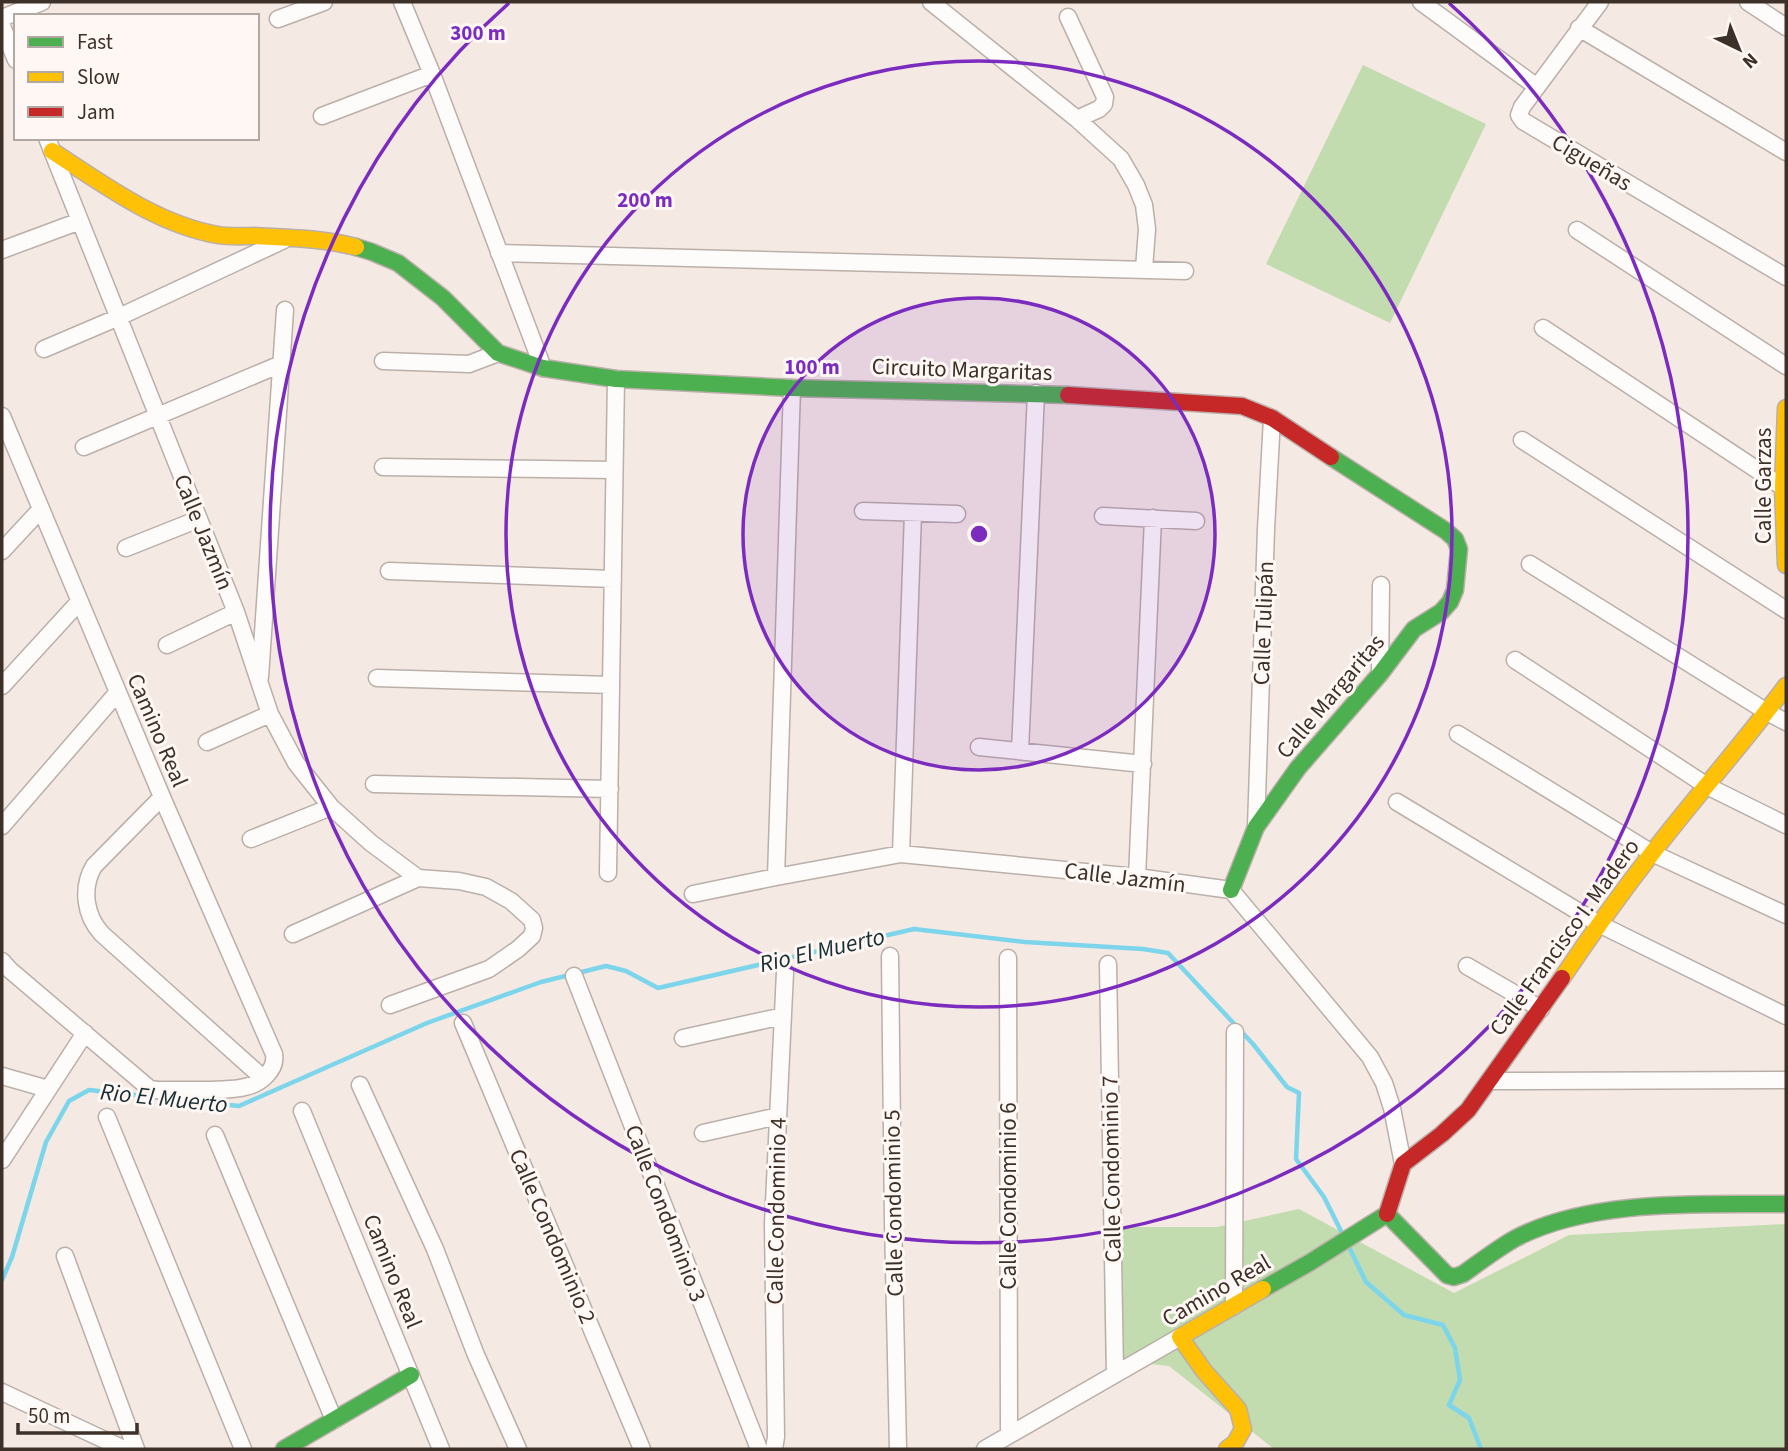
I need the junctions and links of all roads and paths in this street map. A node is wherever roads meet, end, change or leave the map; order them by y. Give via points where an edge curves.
1 (42, 2) edge
2 (324, 2) edge
3 (402, 2) edge
4 (931, 2) edge
5 (1422, 2) edge
6 (1748, 2) edge
7 (1597, 3) edge
8 (1068, 17) dead end
9 (2, 18) edge
10 (278, 19) dead end
11 (2, 26) edge
12 (1786, 27) edge
13 (1579, 28) junction
14 (14, 56) edge
15 (432, 74) junction
16 (1537, 87) junction
17 (322, 116) dead end
18 (1077, 119) junction
19 (50, 145) edge
20 (1786, 152) edge
21 (80, 221) junction
22 (1577, 230) dead end
23 (287, 239) junction
24 (2, 250) edge
25 (499, 253) junction
26 (1144, 269) junction
27 (1185, 271) dead end
28 (1786, 277) edge
29 (285, 310) dead end
30 (119, 317) junction
31 (1543, 328) dead end
32 (44, 349) dead end
33 (498, 353) junction
34 (383, 361) dead end
35 (281, 364) junction
36 (1786, 366) edge
37 (544, 368) junction
38 (615, 379) junction
39 (792, 388) junction
40 (1036, 393) junction
41 (1786, 408) edge
42 (2, 416) edge
43 (158, 416) junction
44 (1272, 418) junction
45 (1522, 440) dead end
46 (83, 447) dead end
47 (383, 467) dead end
48 (614, 470) junction
49 (1783, 487) junction
50 (41, 509) junction
51 (863, 511) dead end
52 (914, 513) junction
53 (957, 514) dead end
54 (1103, 516) dead end
55 (1153, 518) junction
56 (199, 519) junction
57 (1196, 521) dead end
58 (1455, 539) joint
59 (126, 548) dead end
60 (2, 551) edge
61 (1530, 564) dead end
62 (1786, 565) edge
63 (389, 571) dead end
64 (613, 579) junction
65 (1381, 585) dead end
66 (79, 602) junction
67 (1786, 610) edge
68 (236, 612) junction
69 (167, 645) dead end
70 (1515, 660) dead end
71 (1380, 674) junction
72 (377, 678) dead end
73 (611, 685) junction
74 (259, 686) junction
75 (1786, 686) edge
76 (2, 687) edge
77 (118, 692) junction
78 (1767, 712) junction
79 (270, 714) junction
80 (1786, 722) edge
81 (1458, 734) dead end
82 (207, 742) dead end
83 (979, 747) dead end
84 (1020, 751) junction
85 (1143, 764) junction
86 (374, 784) dead end
87 (1707, 786) junction
88 (610, 789) junction
89 (162, 797) junction
90 (1397, 802) dead end
91 (331, 807) junction
92 (1786, 825) edge
93 (2, 826) edge
94 (1256, 827) junction
95 (251, 839) dead end
96 (1652, 853) junction
97 (901, 854) junction
98 (608, 873) dead end
99 (776, 877) junction
100 (1137, 877) junction
101 (418, 878) junction
102 (1231, 890) junction
103 (693, 894) dead end
104 (1786, 915) edge
105 (1599, 924) junction
106 (293, 934) dead end
107 (890, 956) dead end
108 (1008, 958) dead end
109 (2, 961) edge
110 (1108, 964) dead end
111 (1467, 966) dead end
112 (785, 972) dead end
113 (574, 976) dead end
114 (390, 1005) dead end
115 (1541, 1009) junction
116 (783, 1016) junction
117 (1786, 1017) edge
118 (463, 1023) dead end
119 (1235, 1032) dead end
120 (85, 1033) junction
121 (683, 1038) dead end
122 (2, 1076) edge
123 (263, 1078) junction
124 (1786, 1080) edge
125 (1490, 1081) junction
126 (360, 1085) dead end
127 (48, 1089) junction
128 (302, 1111) dead end
129 (778, 1116) junction
130 (107, 1117) dead end
131 (703, 1133) dead end
132 (215, 1135) dead end
133 (2, 1160) edge
134 (1403, 1164) junction
135 (1786, 1204) edge
136 (1382, 1217) junction
137 (65, 1256) dead end
138 (1234, 1306) junction
139 (1180, 1337) junction
140 (1115, 1374) junction
141 (411, 1375) junction
142 (2, 1392) edge
143 (334, 1420) junction
144 (1009, 1435) junction
145 (124, 1449) edge
146 (136, 1449) edge
147 (243, 1449) edge
148 (284, 1449) edge
149 (441, 1449) edge
150 (518, 1449) edge
151 (642, 1449) edge
152 (759, 1449) edge
153 (774, 1449) edge
154 (898, 1449) edge
155 (985, 1449) edge
156 (1227, 1449) edge

1 - 9 street
2 - 10 street
3 - 15 street
4 - 18 street
5 - 16 street
6 - 12 street
7 - 13 street, Cigueñas
8 - 18 street via 1105,97 1099,109
11 - 14 street
13 - 16 street, Cigueñas
13 - 20 street
15 - 17 street
15 - 25 street
16 - 28 street, Cigueñas via 1522,107 1519,115 1523,121
18 - 26 street via 1121,159 1136,185 1147,229
19 - 21 street, Calle Jazmín
19 - 23 street via 108,187 165,219 219,235
21 - 24 street
21 - 30 street, Calle Jazmín
22 - 36 street
23 - 30 street
23 - 33 street via 347,245 398,263 443,298
25 - 26 street
25 - 37 street
26 - 27 street
29 - 35 street
30 - 32 street
30 - 43 street, Calle Jazmín
31 - 49 street
33 - 34 street via 469,364
33 - 37 street, Circuito Margaritas
35 - 43 street
35 - 74 street
37 - 38 street, Circuito Margaritas
38 - 39 street, Circuito Margaritas
38 - 48 street
39 - 40 street, Circuito Margaritas
39 - 99 street
40 - 44 street, Circuito Margaritas via 1242,406
40 - 84 street
41 - 49 street, Calle Garzas
42 - 50 street, Camino Real
43 - 46 street
43 - 56 street, Calle Jazmín
44 - 58 street, Circuito Margaritas
44 - 94 street, Calle Tulipán
45 - 67 street
47 - 48 street
48 - 64 street
49 - 62 street, Calle Garzas
50 - 60 street
50 - 66 street, Camino Real
51 - 52 street
52 - 53 street
52 - 97 street
54 - 55 street
55 - 57 street
55 - 85 street
56 - 59 street
56 - 68 street, Calle Jazmín
58 - 71 street, Calle Margaritas via 1459,549 1450,602 1414,629
61 - 78 street
63 - 64 street
64 - 73 street
65 - 71 street
66 - 76 street
66 - 77 street, Camino Real
68 - 69 street
68 - 74 street, Calle Jazmín
70 - 87 street
71 - 94 street, Calle Margaritas via 1298,768
72 - 73 street
73 - 88 street
74 - 79 street, Calle Jazmín
75 - 78 street, Calle Francisco I. Madero
77 - 89 street, Camino Real
77 - 93 street
78 - 80 street
78 - 87 street, Calle Francisco I. Madero
79 - 82 street
79 - 91 street, Calle Jazmín via 296,763
81 - 96 street
83 - 84 street
84 - 85 street
85 - 100 street
86 - 88 street
87 - 92 street
87 - 96 street, Calle Francisco I. Madero
88 - 98 street
89 - 123 street, Camino Real via 274,1054 274,1065
89 - 123 street via 94,866 86,889 89,915 102,934
90 - 105 street
91 - 95 street
91 - 101 street, Calle Jazmín
94 - 102 street, Calle Margaritas
96 - 104 street
96 - 105 street, Calle Francisco I. Madero
97 - 99 street, Calle Jazmín
97 - 100 street, Calle Jazmín
99 - 103 street, Calle Jazmín
100 - 102 street, Calle Jazmín
101 - 106 street
101 - 114 street via 486,887 518,906 534,928 518,949 489,969
102 - 134 street via 1370,1058 1392,1108
105 - 115 street, Calle Francisco I. Madero
105 - 117 street
107 - 154 street, Calle Condominio 5
108 - 144 street, Calle Condominio 6
109 - 120 street
110 - 140 street, Calle Condominio 7
111 - 115 street
112 - 116 street, Calle Condominio 4
113 - 152 street, Calle Condominio 3
115 - 125 street, Calle Francisco I. Madero
116 - 121 street
116 - 129 street, Calle Condominio 4
118 - 151 street, Calle Condominio 2
119 - 138 street
120 - 123 street via 150,1089 234,1089
120 - 127 street
122 - 127 street
124 - 125 street
125 - 134 street, Calle Francisco I. Madero via 1468,1110
126 - 150 street
127 - 133 street
128 - 141 street, Camino Real
129 - 131 street
129 - 153 street, Calle Condominio 4 via 773,1224
130 - 147 street
132 - 143 street
134 - 136 street
135 - 136 street via 1649,1206 1566,1218 1516,1238 1454,1277
136 - 138 street, Camino Real
137 - 146 street
138 - 139 street, Camino Real
139 - 140 street, Camino Real
139 - 156 street via 1238,1409 1243,1429
140 - 144 street, Camino Real
141 - 143 street
141 - 149 street, Camino Real
142 - 145 street
143 - 148 street
144 - 155 street, Camino Real

